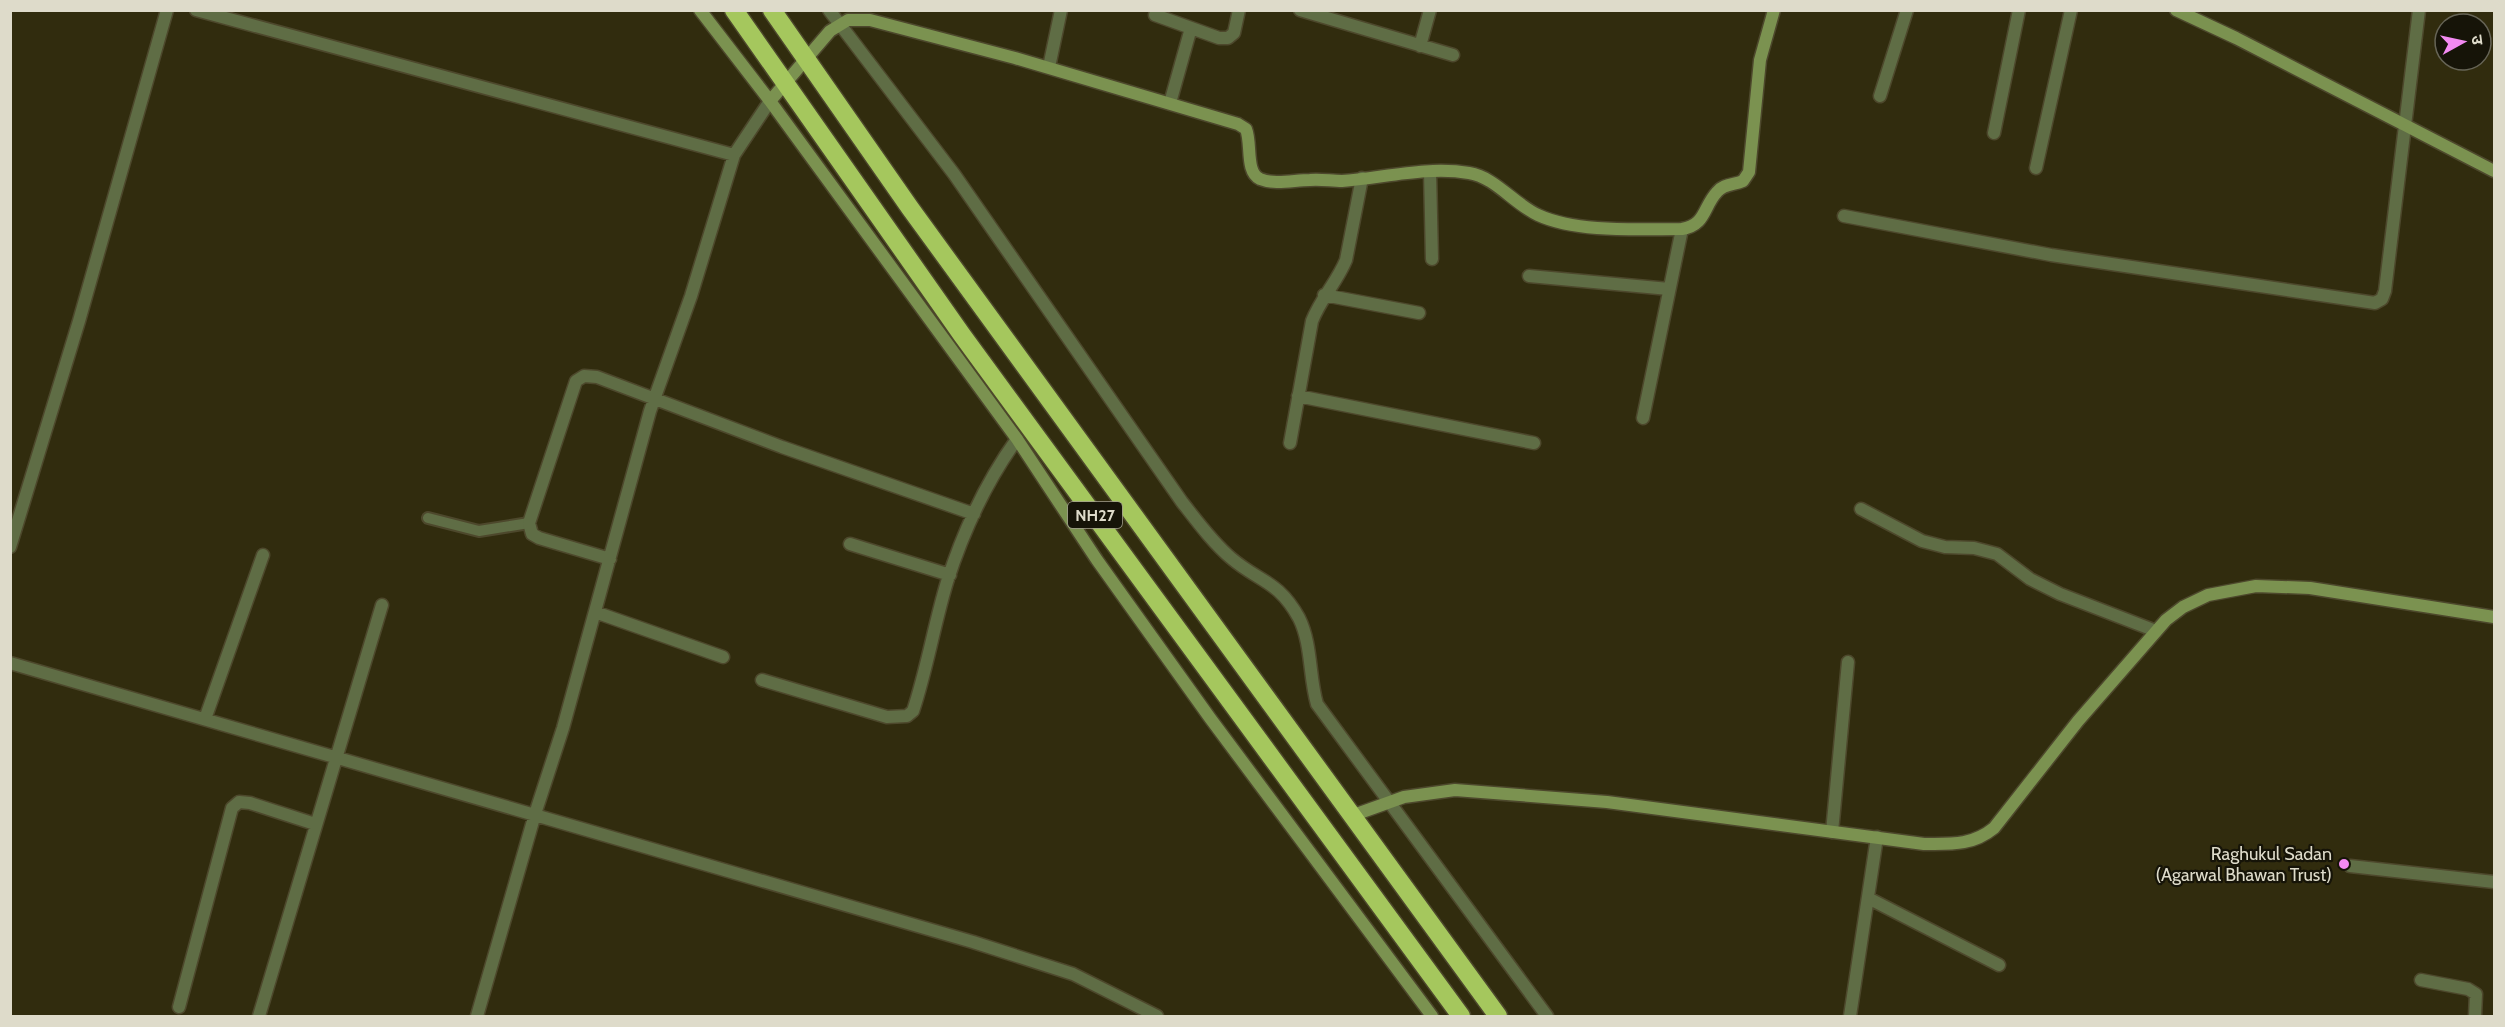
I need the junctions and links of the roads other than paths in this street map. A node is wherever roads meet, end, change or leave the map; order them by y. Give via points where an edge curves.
1 (167, 10) edge
2 (196, 10) edge
3 (700, 10) edge
4 (734, 10) edge
5 (772, 10) edge
6 (829, 10) edge
7 (1060, 10) edge
8 (1239, 10) edge
9 (1300, 10) edge
10 (1430, 10) edge
11 (1774, 10) edge
12 (1907, 10) edge
13 (2019, 10) edge
14 (2071, 10) edge
15 (2176, 10) edge
16 (2419, 10) edge
17 (1155, 15) dead end
18 (839, 25) junction
19 (1191, 28) junction
20 (1420, 46) junction
21 (1453, 55) dead end
22 (806, 60) junction
23 (1048, 67) junction
24 (783, 82) junction
25 (1880, 96) dead end
26 (770, 100) junction
27 (1170, 103) junction
28 (2404, 123) junction
29 (1994, 133) dead end
30 (734, 154) junction
31 (2036, 168) dead end
32 (2494, 171) edge
33 (1430, 172) junction
34 (1362, 178) junction
35 (1844, 216) dead end
36 (1682, 229) junction
37 (1432, 259) dead end
38 (1529, 276) dead end
39 (1669, 289) junction
40 (1324, 295) junction
41 (1419, 313) dead end
42 (1298, 396) junction
43 (654, 400) junction
44 (1643, 418) dead end
45 (1017, 439) junction
46 (1290, 443) dead end
47 (1534, 443) dead end
48 (1861, 510) dead end
49 (974, 514) junction
50 (428, 518) dead end
51 (529, 523) junction
52 (850, 544) dead end
53 (10, 547) edge
54 (263, 555) dead end
55 (610, 559) junction
56 (950, 575) junction
57 (382, 605) dead end
58 (595, 612) junction
59 (2494, 617) edge
60 (2156, 631) junction
61 (723, 657) dead end
62 (1848, 662) dead end
63 (10, 663) edge
64 (762, 680) dead end
65 (205, 719) junction
66 (336, 756) junction
67 (1389, 802) junction
68 (535, 814) junction
69 (1352, 816) junction
70 (315, 824) junction
71 (1832, 832) junction
72 (1877, 837) junction
73 (2350, 866) dead end
74 (2494, 882) edge
75 (1868, 898) junction
76 (1999, 965) dead end
77 (2421, 980) dead end
78 (179, 1007) dead end
79 (1139, 1012) edge
80 (259, 1017) edge
81 (477, 1017) edge
82 (1157, 1017) edge
83 (1432, 1017) edge
84 (1461, 1017) edge
85 (1498, 1017) edge
86 (1547, 1017) edge
87 (1850, 1017) edge
88 (2475, 1017) edge

1 - 53 street
2 - 30 street
3 - 26 street
4 - 24 highway, NH27
5 - 22 highway, NH27
6 - 18 street
7 - 23 street
8 - 19 street via 1234,33 1228,38
9 - 20 street
10 - 20 street
11 - 36 street via 1760,60 1749,172 1743,181 1723,186 1702,220
12 - 25 street
13 - 29 street
14 - 31 street
15 - 28 street
16 - 28 street
17 - 19 street
18 - 22 street
18 - 23 street via 848,20 870,20
18 - 67 street via 954,174 1182,502 1232,559 1273,584 1284,597 1305,636 1317,704
19 - 27 street
20 - 21 street
22 - 24 street
22 - 69 highway, NH27
23 - 27 street
24 - 26 street
24 - 84 highway, NH27 via 962,335
26 - 30 street
26 - 45 street
27 - 34 street via 1246,129 1252,173 1260,179 1286,182
28 - 32 street
28 - 35 street via 2385,291 2375,303 2051,255
30 - 43 street via 691,296
33 - 34 street
33 - 36 street via 1470,172 1539,215 1561,223
33 - 37 street
34 - 40 street via 1346,260
36 - 39 street
38 - 39 street
39 - 44 street
40 - 41 street
40 - 42 street via 1312,321
42 - 46 street
42 - 47 street
43 - 49 street
43 - 51 street via 597,377 584,376 576,381
43 - 55 street
45 - 49 street
45 - 83 street via 1097,560 1210,718
48 - 60 street via 1922,541 1997,554 2030,579 2060,594
49 - 56 street
50 - 51 lane via 479,531
51 - 55 street via 532,534 539,538
52 - 56 street
54 - 65 street
55 - 58 street
56 - 64 street via 917,699 907,716 886,717
57 - 66 street
58 - 61 street
58 - 68 street
59 - 60 street via 2310,588 2256,586 2208,595 2183,607
60 - 72 street via 2078,721 1994,828 1982,837 1952,844 1924,844
62 - 71 street
63 - 65 street
65 - 66 street
66 - 68 street
66 - 70 street
67 - 69 street
67 - 71 street via 1437,792 1481,791 1607,802
67 - 86 street
68 - 79 street via 1073,974
68 - 81 street
69 - 85 highway, NH27
70 - 78 street via 250,803 239,802 232,808
70 - 80 street
71 - 72 street
72 - 75 street
73 - 74 street
75 - 76 street
75 - 87 street
77 - 88 street via 2476,993
79 - 82 street

